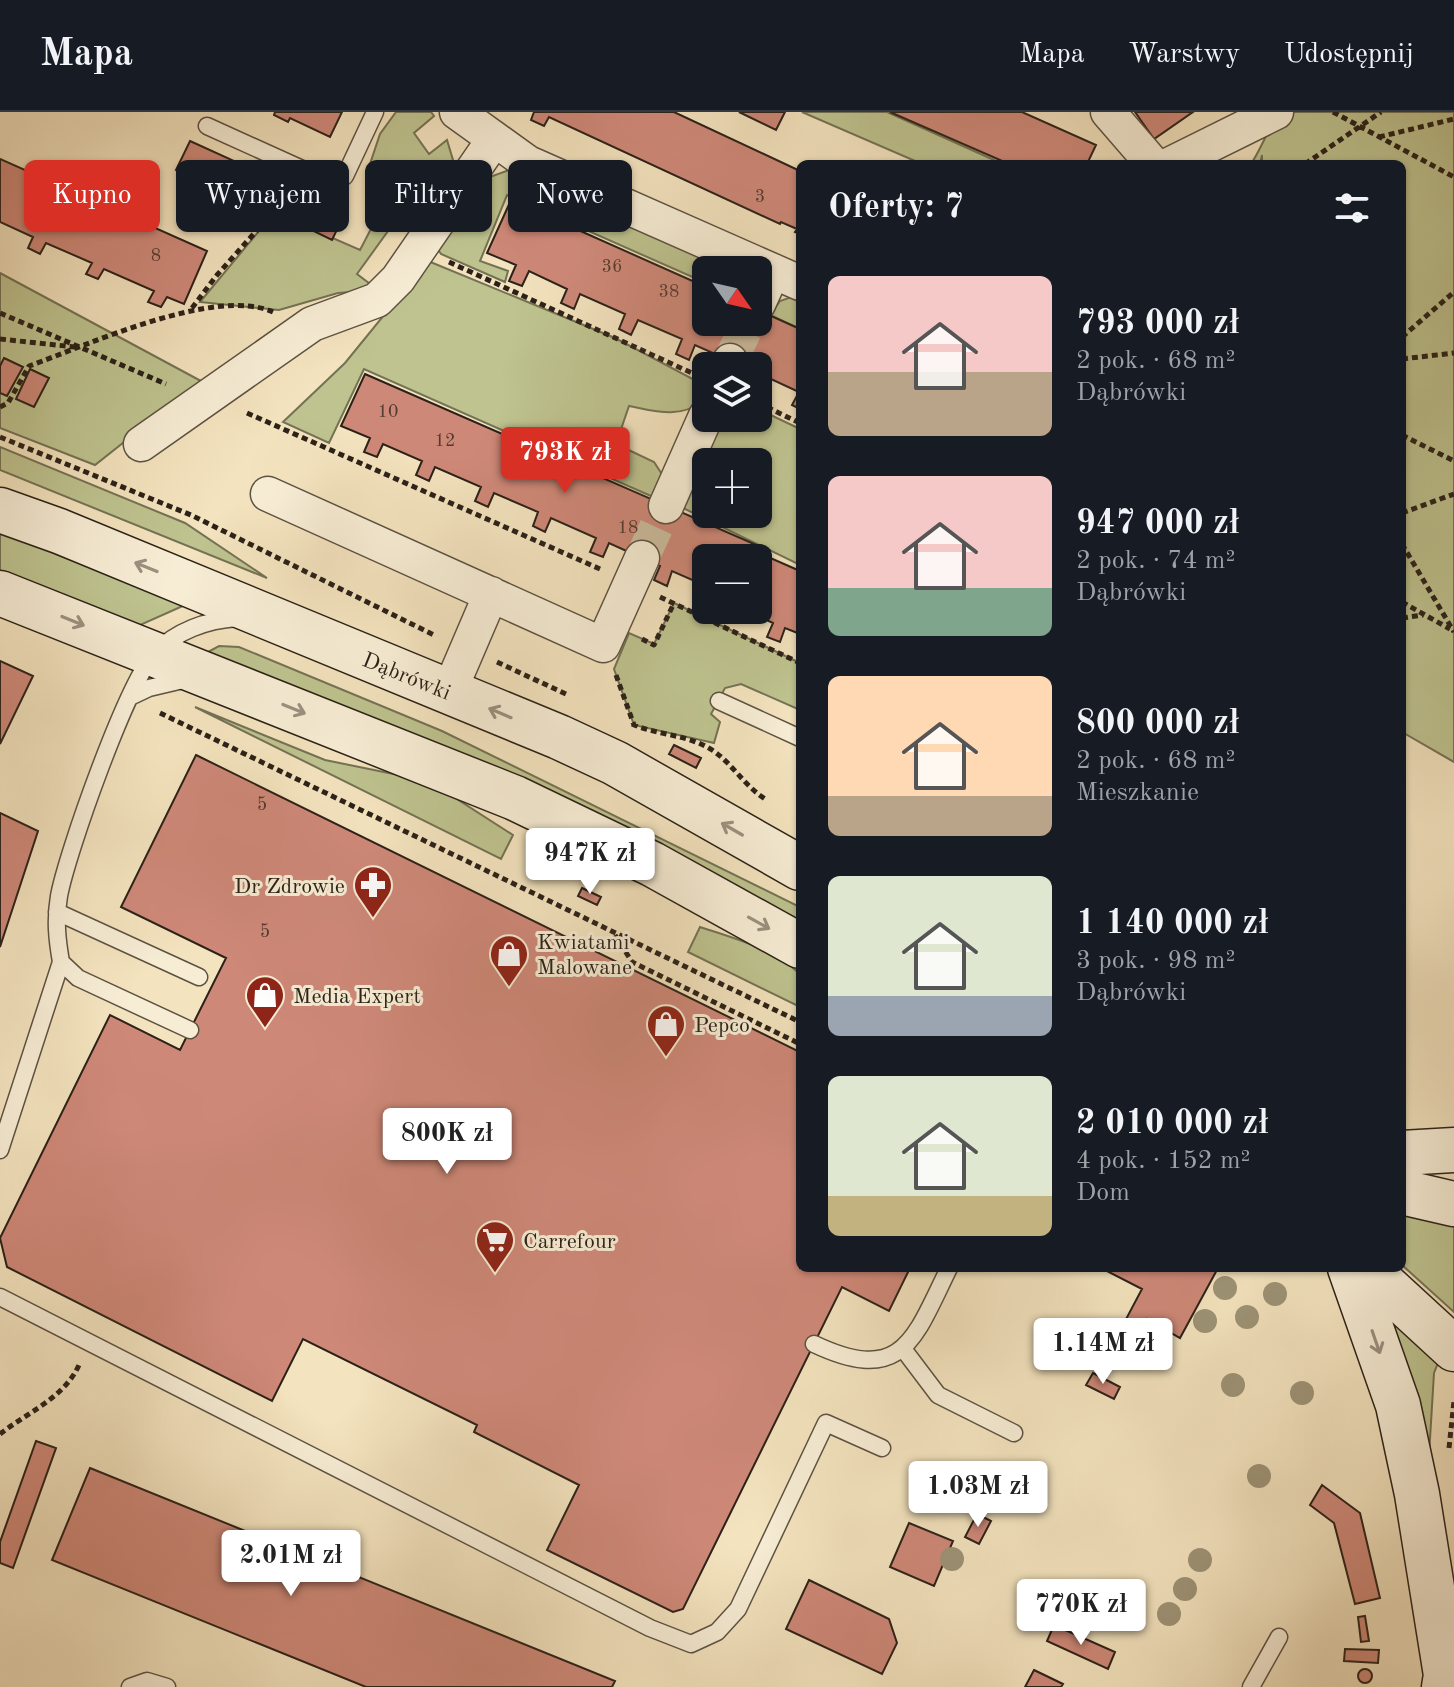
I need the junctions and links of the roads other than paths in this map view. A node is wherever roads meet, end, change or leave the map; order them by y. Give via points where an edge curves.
1 (375, 112) edge
2 (457, 112) edge
3 (1108, 112) edge
4 (1276, 112) edge
5 (207, 126) dead end
6 (493, 141) junction
7 (1150, 160) edge
8 (1179, 160) edge
9 (787, 277) edge
10 (772, 291) edge
11 (699, 432) edge
12 (141, 444) dead end
13 (268, 494) dead end
14 (666, 506) tunnel mouth
15 (3, 510) edge
16 (636, 571) tunnel mouth
17 (0, 593) edge
18 (491, 594) junction
19 (266, 616) junction
20 (155, 653) junction
21 (222, 680) junction
22 (449, 692) junction
23 (129, 698) junction
24 (719, 701) dead end
25 (796, 736) edge
26 (796, 866) edge
27 (57, 912) junction
28 (796, 944) edge
29 (61, 962) junction
30 (199, 977) dead end
31 (190, 1030) dead end
32 (0, 1150) edge
33 (1454, 1150) edge
34 (1406, 1153) edge
35 (1406, 1193) edge
36 (1454, 1204) edge
37 (947, 1272) edge
38 (1351, 1272) edge
39 (1370, 1272) edge
40 (0, 1297) edge
41 (814, 1344) dead end
42 (1454, 1349) edge
43 (904, 1350) junction
44 (1014, 1433) dead end
45 (882, 1448) dead end
46 (1279, 1637) dead end
47 (130, 1687) edge
48 (167, 1687) edge
49 (1251, 1687) edge
50 (1444, 1687) edge

1 - 5 lane via 345,176 333,183
2 - 6 street
3 - 7 street
4 - 8 street
6 - 9 street via 528,163
6 - 12 street via 398,279 377,300 307,328
9 - 10 street
11 - 14 street
13 - 18 street
19 -> 15 main road, Dąbrówki
16 - 18 street via 603,645
17 -> 20 main road
18 - 22 street
19 - 20 lane via 192,627
19 - 22 main road, Dąbrówki
20 - 21 main road
20 - 23 lane
21 - 23 lane via 174,680
21 -> 28 main road via 515,798 652,864
26 -> 22 main road, Dąbrówki via 615,763
23 - 27 lane via 73,849
24 - 25 lane
27 - 29 lane
27 - 30 lane
29 - 31 lane via 78,978
29 - 32 lane
33 - 34 main road
35 - 36 main road
37 - 43 lane
38 -> 50 main road via 1398,1405 1417,1494
39 - 42 main road
40 - 45 lane via 650,1628 691,1644 717,1632 738,1609 826,1423
41 - 43 lane via 841,1357 876,1362
43 - 44 lane via 938,1395
46 - 49 lane
47 - 48 lane via 147,1681

